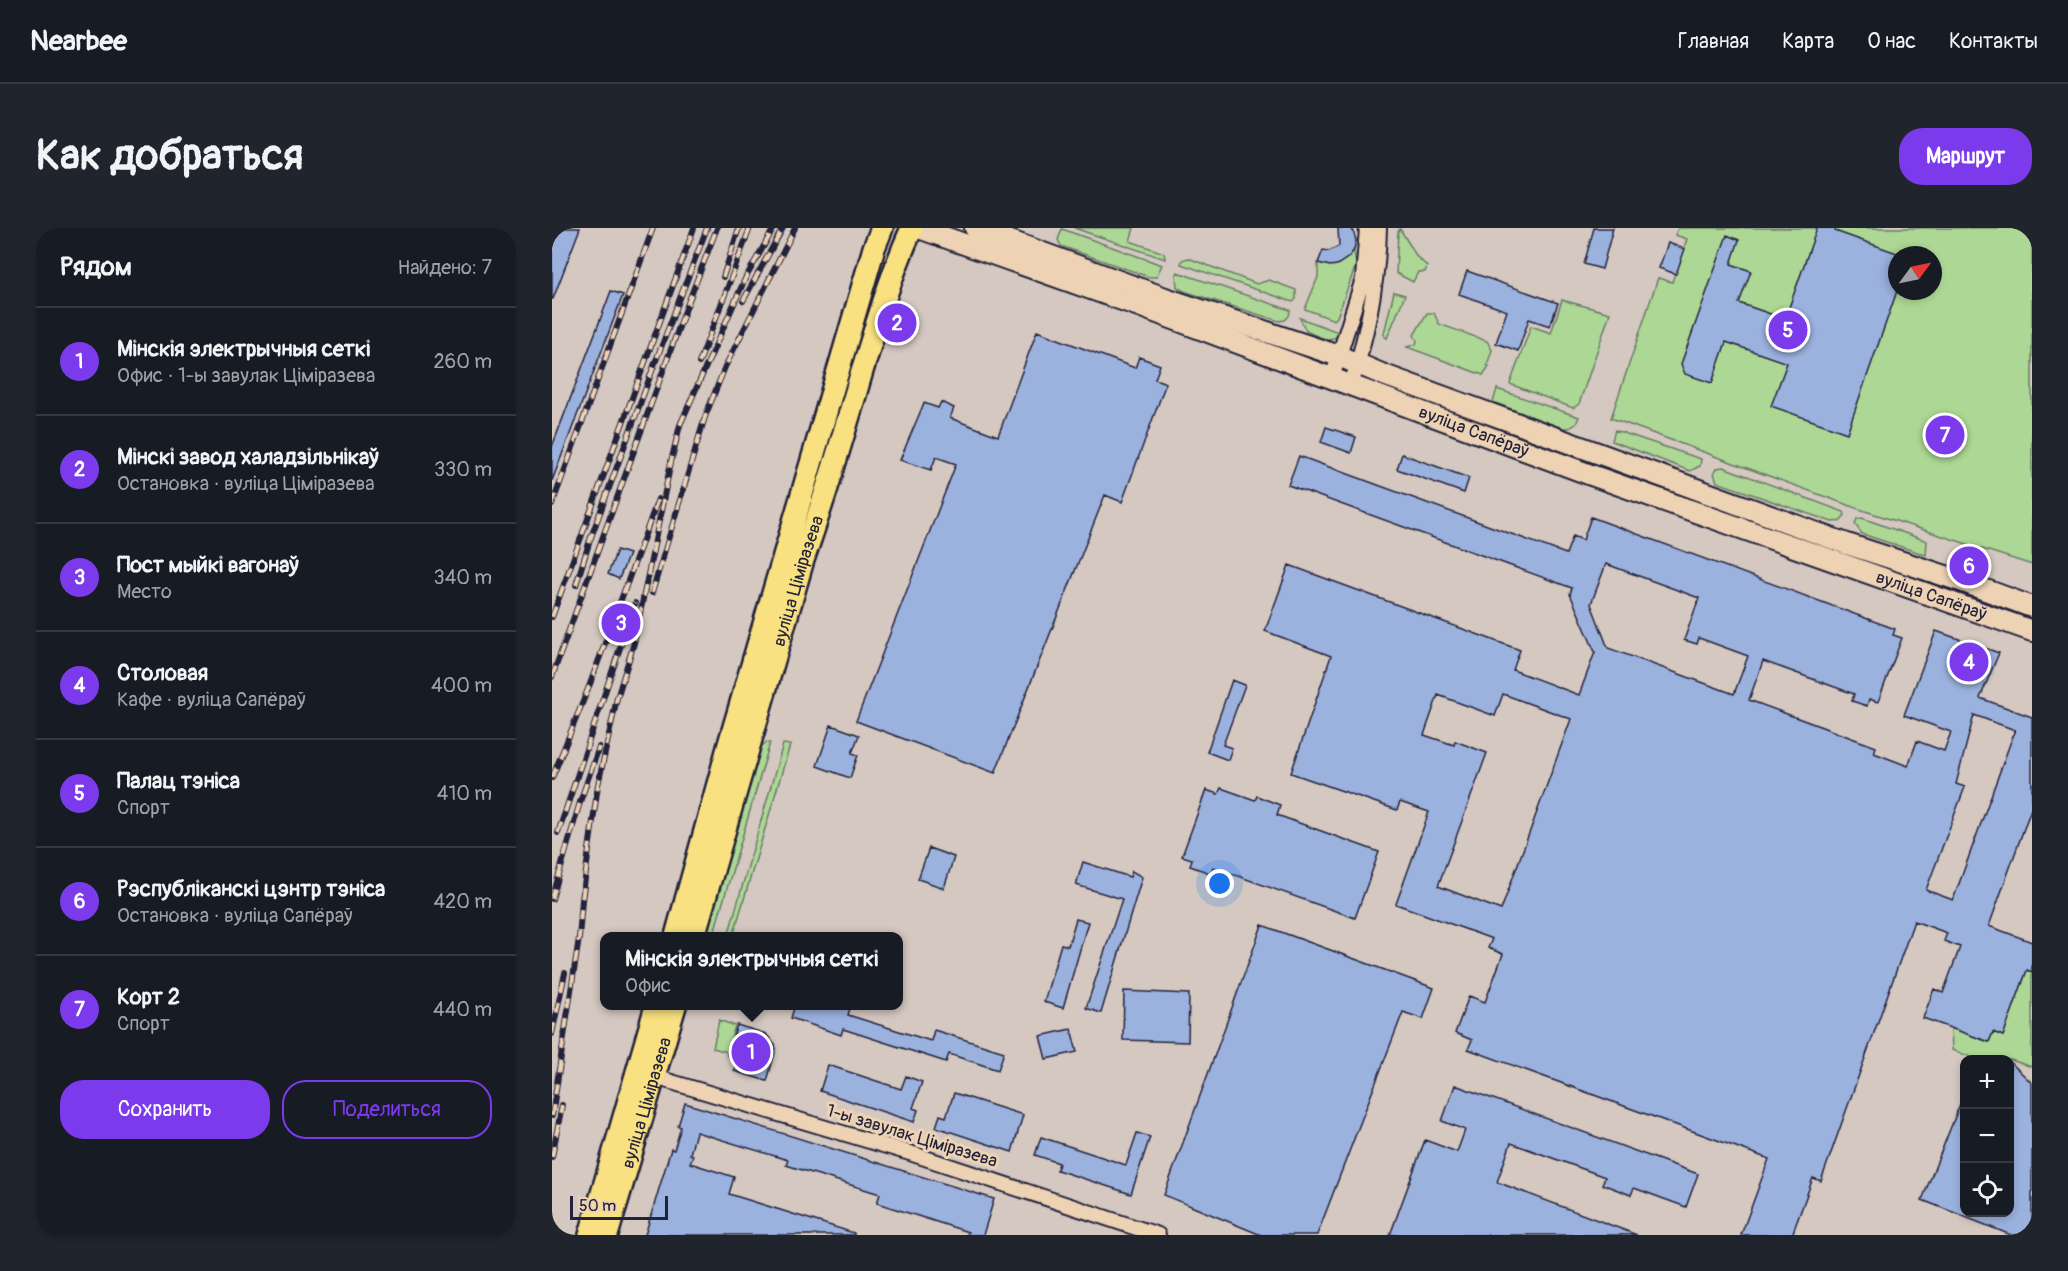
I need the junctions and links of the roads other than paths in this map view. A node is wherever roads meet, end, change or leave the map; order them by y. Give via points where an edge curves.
1 (882, 228) edge
2 (912, 228) edge
3 (919, 228) edge
4 (975, 228) edge
5 (1367, 228) edge
6 (1379, 228) edge
7 (1373, 247) junction
8 (1370, 275) junction
9 (1348, 360) junction
10 (1341, 381) junction
11 (2032, 608) edge
12 (2032, 631) edge
13 (677, 932) edge
14 (695, 932) edge
15 (655, 1010) edge
16 (673, 1010) edge
17 (646, 1074) junction
18 (590, 1235) edge
19 (608, 1235) edge
20 (1158, 1235) edge

1 - 13 main road, вуліца Ціміразева
2 - 14 main road, вуліца Ціміразева via 898,258 803,560
3 - 10 main road, вуліца Сапёраў
4 - 9 main road, вуліца Сапёраў
5 - 7 street
6 - 7 street
7 - 8 street
8 - 9 street
8 - 9 street
9 - 10 street
9 - 10 street
9 - 11 main road, вуліца Сапёраў via 1696,490
10 - 12 main road, вуліца Сапёраў via 1591,475
15 - 17 main road, вуліца Ціміразева
16 - 17 main road, вуліца Ціміразева
17 - 18 main road, вуліца Ціміразева
17 - 19 main road, вуліца Ціміразева
17 - 20 street, 1-ы завулак Ціміразева via 913,1154

